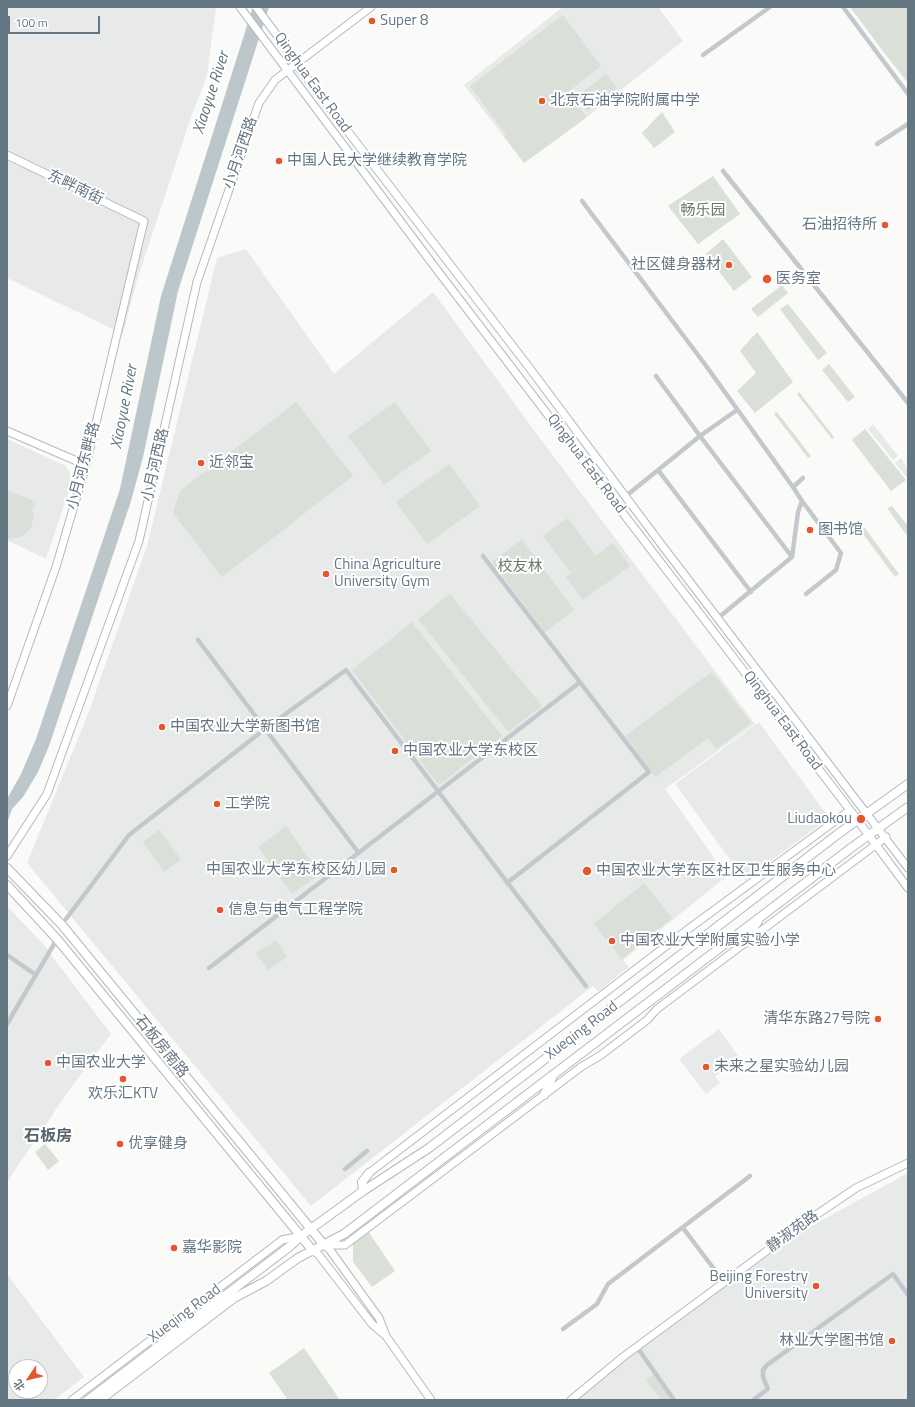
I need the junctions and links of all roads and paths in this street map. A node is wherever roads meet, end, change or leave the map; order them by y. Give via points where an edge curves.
1 (240, 7) edge
2 (256, 7) edge
3 (371, 7) edge
4 (770, 7) edge
5 (844, 7) edge
6 (703, 56) dead end
7 (296, 64) junction
8 (287, 71) junction
9 (908, 94) edge
10 (908, 124) edge
11 (877, 144) dead end
12 (7, 156) edge
13 (723, 172) dead end
14 (582, 201) dead end
15 (144, 221) joint
16 (446, 258) junction
17 (434, 266) junction
18 (656, 376) dead end
19 (908, 403) edge
20 (736, 410) junction
21 (7, 431) edge
22 (700, 436) junction
23 (86, 465) junction
24 (658, 470) junction
25 (803, 478) dead end
26 (793, 486) junction
27 (626, 496) junction
28 (802, 501) junction
29 (483, 556) dead end
30 (792, 557) junction
31 (750, 592) junction
32 (806, 594) dead end
33 (718, 618) junction
34 (198, 640) dead end
35 (579, 683) junction
36 (7, 706) edge
37 (265, 729) junction
38 (908, 784) edge
39 (437, 791) junction
40 (908, 807) edge
41 (850, 810) junction
42 (867, 814) junction
43 (858, 820) junction
44 (879, 828) junction
45 (869, 835) junction
46 (886, 837) junction
47 (876, 844) junction
48 (358, 852) junction
49 (7, 856) edge
50 (7, 868) edge
51 (908, 868) edge
52 (507, 883) junction
53 (7, 885) edge
54 (908, 888) edge
55 (760, 918) junction
56 (66, 919) dead end
57 (57, 939) junction
58 (743, 944) junction
59 (7, 955) edge
60 (209, 968) dead end
61 (36, 975) junction
62 (586, 986) dead end
63 (7, 1024) edge
64 (553, 1075) junction
65 (544, 1095) junction
66 (367, 1152) dead end
67 (908, 1163) edge
68 (345, 1169) dead end
69 (369, 1172) joint
70 (750, 1176) dead end
71 (363, 1192) junction
72 (683, 1228) junction
73 (311, 1229) junction
74 (301, 1236) junction
75 (324, 1245) junction
76 (313, 1250) junction
77 (724, 1282) junction
78 (908, 1295) edge
79 (172, 1324) junction
80 (563, 1329) dead end
81 (386, 1336) junction
82 (170, 1337) junction
83 (636, 1347) junction
84 (72, 1400) edge
85 (88, 1400) edge
86 (100, 1400) edge
87 (431, 1400) edge
88 (571, 1400) edge
89 (674, 1400) edge
90 (752, 1400) edge

1 - 8 street, Qinghua East Road
2 - 7 street, Qinghua East Road
3 - 7 street, 小月河西路
4 - 6 street
5 - 9 street
7 - 8 street, 小月河西路
7 - 16 street, Qinghua East Road
8 - 17 street, Qinghua East Road
8 - 49 street, 小月河西路 via 273,83 259,102 197,282 139,541 47,794
10 - 11 street
12 - 15 street, 东畔南街
13 - 19 street
14 - 20 street
15 - 23 street, 小月河东畔路
16 - 17 street
16 - 27 street, Qinghua East Road
17 - 41 street, Qinghua East Road
18 - 22 street
20 - 22 street
20 - 26 street
21 - 23 street
22 - 24 street
22 - 30 street
23 - 36 street, 小月河东畔路 via 56,567
24 - 27 street
24 - 31 street
25 - 26 street
26 - 28 street
27 - 33 street, Qinghua East Road
28 - 30 street
28 - 32 street via 841,553 836,570
29 - 35 street
30 - 31 street
31 - 33 street
33 - 42 street, Qinghua East Road
34 - 37 street
35 - 39 street
35 - 52 street via 649,772
37 - 39 street via 346,670
37 - 48 street
37 - 56 street via 129,835
38 - 42 main road, Xueqing Road
39 - 48 street
39 - 52 street
40 - 44 main road, Xueqing Road
41 - 43 street, Qinghua East Road
41 - 69 street, Xueqing Road via 687,930
42 - 43 main road, Xueqing Road
42 - 44 street, Qinghua East Road
43 - 45 street, Qinghua East Road
43 - 71 main road, Xueqing Road via 429,1148
44 - 45 main road, Xueqing Road
44 - 46 street, Qinghua East Road
45 - 47 street, Qinghua East Road
45 - 55 main road, Xueqing Road
46 - 47 street, Xueqing Road
46 - 51 street, Qinghua East Road
47 - 54 street, Qinghua East Road
47 - 58 street, Xueqing Road
48 - 60 street
50 - 73 main road, 石板房南路 via 62,925
52 - 62 street
53 - 57 main road, 石板房南路
55 - 58 main road
55 - 64 main road, Xueqing Road
57 - 61 street
57 - 74 main road, 石板房南路
58 - 65 street, Xueqing Road via 657,1009 647,1020
59 - 61 street
61 - 63 street
64 - 65 main road
64 - 75 main road, Xueqing Road via 344,1234
65 - 75 street, Xueqing Road via 345,1245
66 - 68 street
67 - 77 street, 静淑苑路 via 856,1188
69 - 71 main road via 362,1182
70 - 72 street
71 - 73 main road, Xueqing Road
72 - 77 street
72 - 80 street via 608,1284 597,1304
73 - 74 main road, Xueqing Road
73 - 75 main road, 石板房南路
74 - 76 main road, 石板房南路
74 - 79 street, Xueqing Road via 282,1240
74 - 82 main road, Xueqing Road
75 - 76 main road, Xueqing Road
75 - 81 street via 379,1318
76 - 81 street via 372,1324
76 - 86 main road, Xueqing Road via 266,1281 234,1298
77 - 83 street, 静淑苑路
78 - 90 street via 893,1274 767,1365 763,1377 768,1389
79 - 82 main road
79 - 84 street, Xueqing Road
81 - 87 street
82 - 85 main road, Xueqing Road
83 - 88 street, 静淑苑路
83 - 89 street

